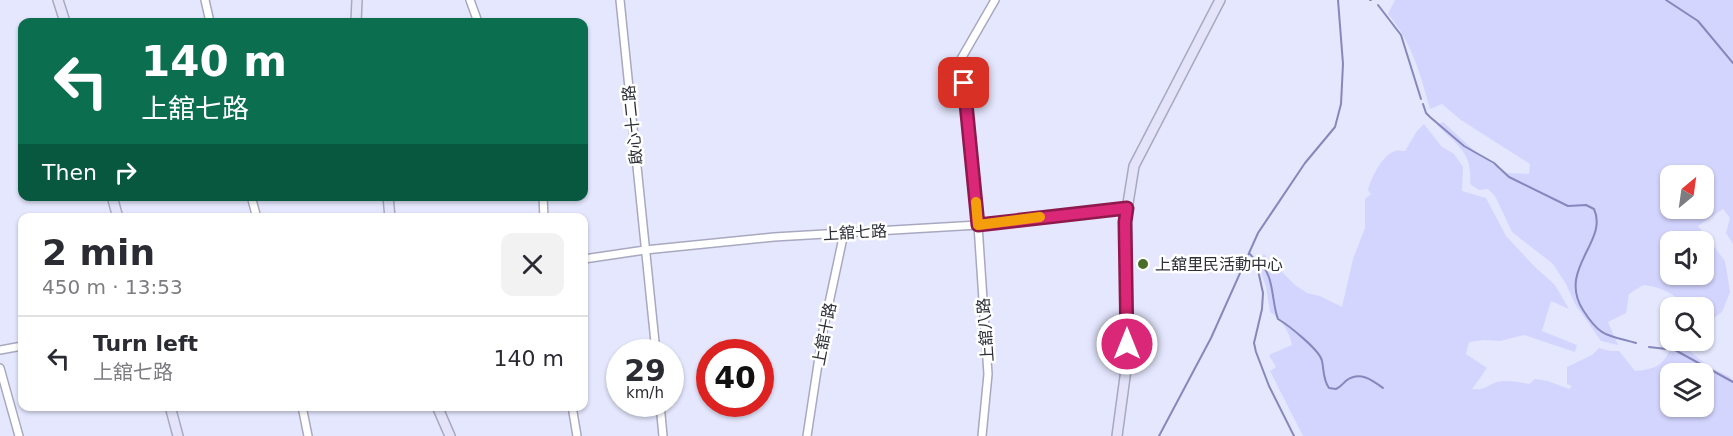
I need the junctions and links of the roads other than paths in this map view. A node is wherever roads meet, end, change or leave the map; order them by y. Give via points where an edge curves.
1 (58, 0) edge
2 (205, 0) edge
3 (357, 0) edge
4 (470, 0) edge
5 (620, 0) edge
6 (995, 0) edge
7 (1220, 0) edge
8 (63, 18) edge
9 (209, 18) edge
10 (356, 18) edge
11 (477, 18) edge
12 (1127, 208) junction
13 (978, 225) junction
14 (844, 233) junction
15 (645, 250) junction
16 (588, 258) edge
17 (655, 339) edge
18 (18, 347) edge
19 (0, 350) edge
20 (0, 368) edge
21 (171, 411) edge
22 (303, 411) edge
23 (439, 411) edge
24 (573, 411) edge
25 (661, 417) edge
26 (19, 436) edge
27 (178, 436) edge
28 (308, 436) edge
29 (450, 436) edge
30 (577, 436) edge
31 (663, 436) edge
32 (807, 436) edge
33 (982, 436) edge
34 (1117, 436) edge

1 - 8 street
2 - 9 street
3 - 10 street
4 - 11 street
5 - 15 street, 啟心十二路
6 - 13 street, 上舘八路 via 962,59
7 - 12 street via 1134,166
12 - 13 street, 上舘七路
12 - 34 street via 1127,362
13 - 14 street, 上舘七路
13 - 33 street, 上舘八路 via 988,374
14 - 15 street, 上舘七路
14 - 32 street, 上舘十路 via 823,331
15 - 16 street, 上舘七路
15 - 17 street, 啟心十二路
18 - 19 street
20 - 26 street
21 - 27 street
22 - 28 street
23 - 29 street
24 - 30 street
25 - 31 street

